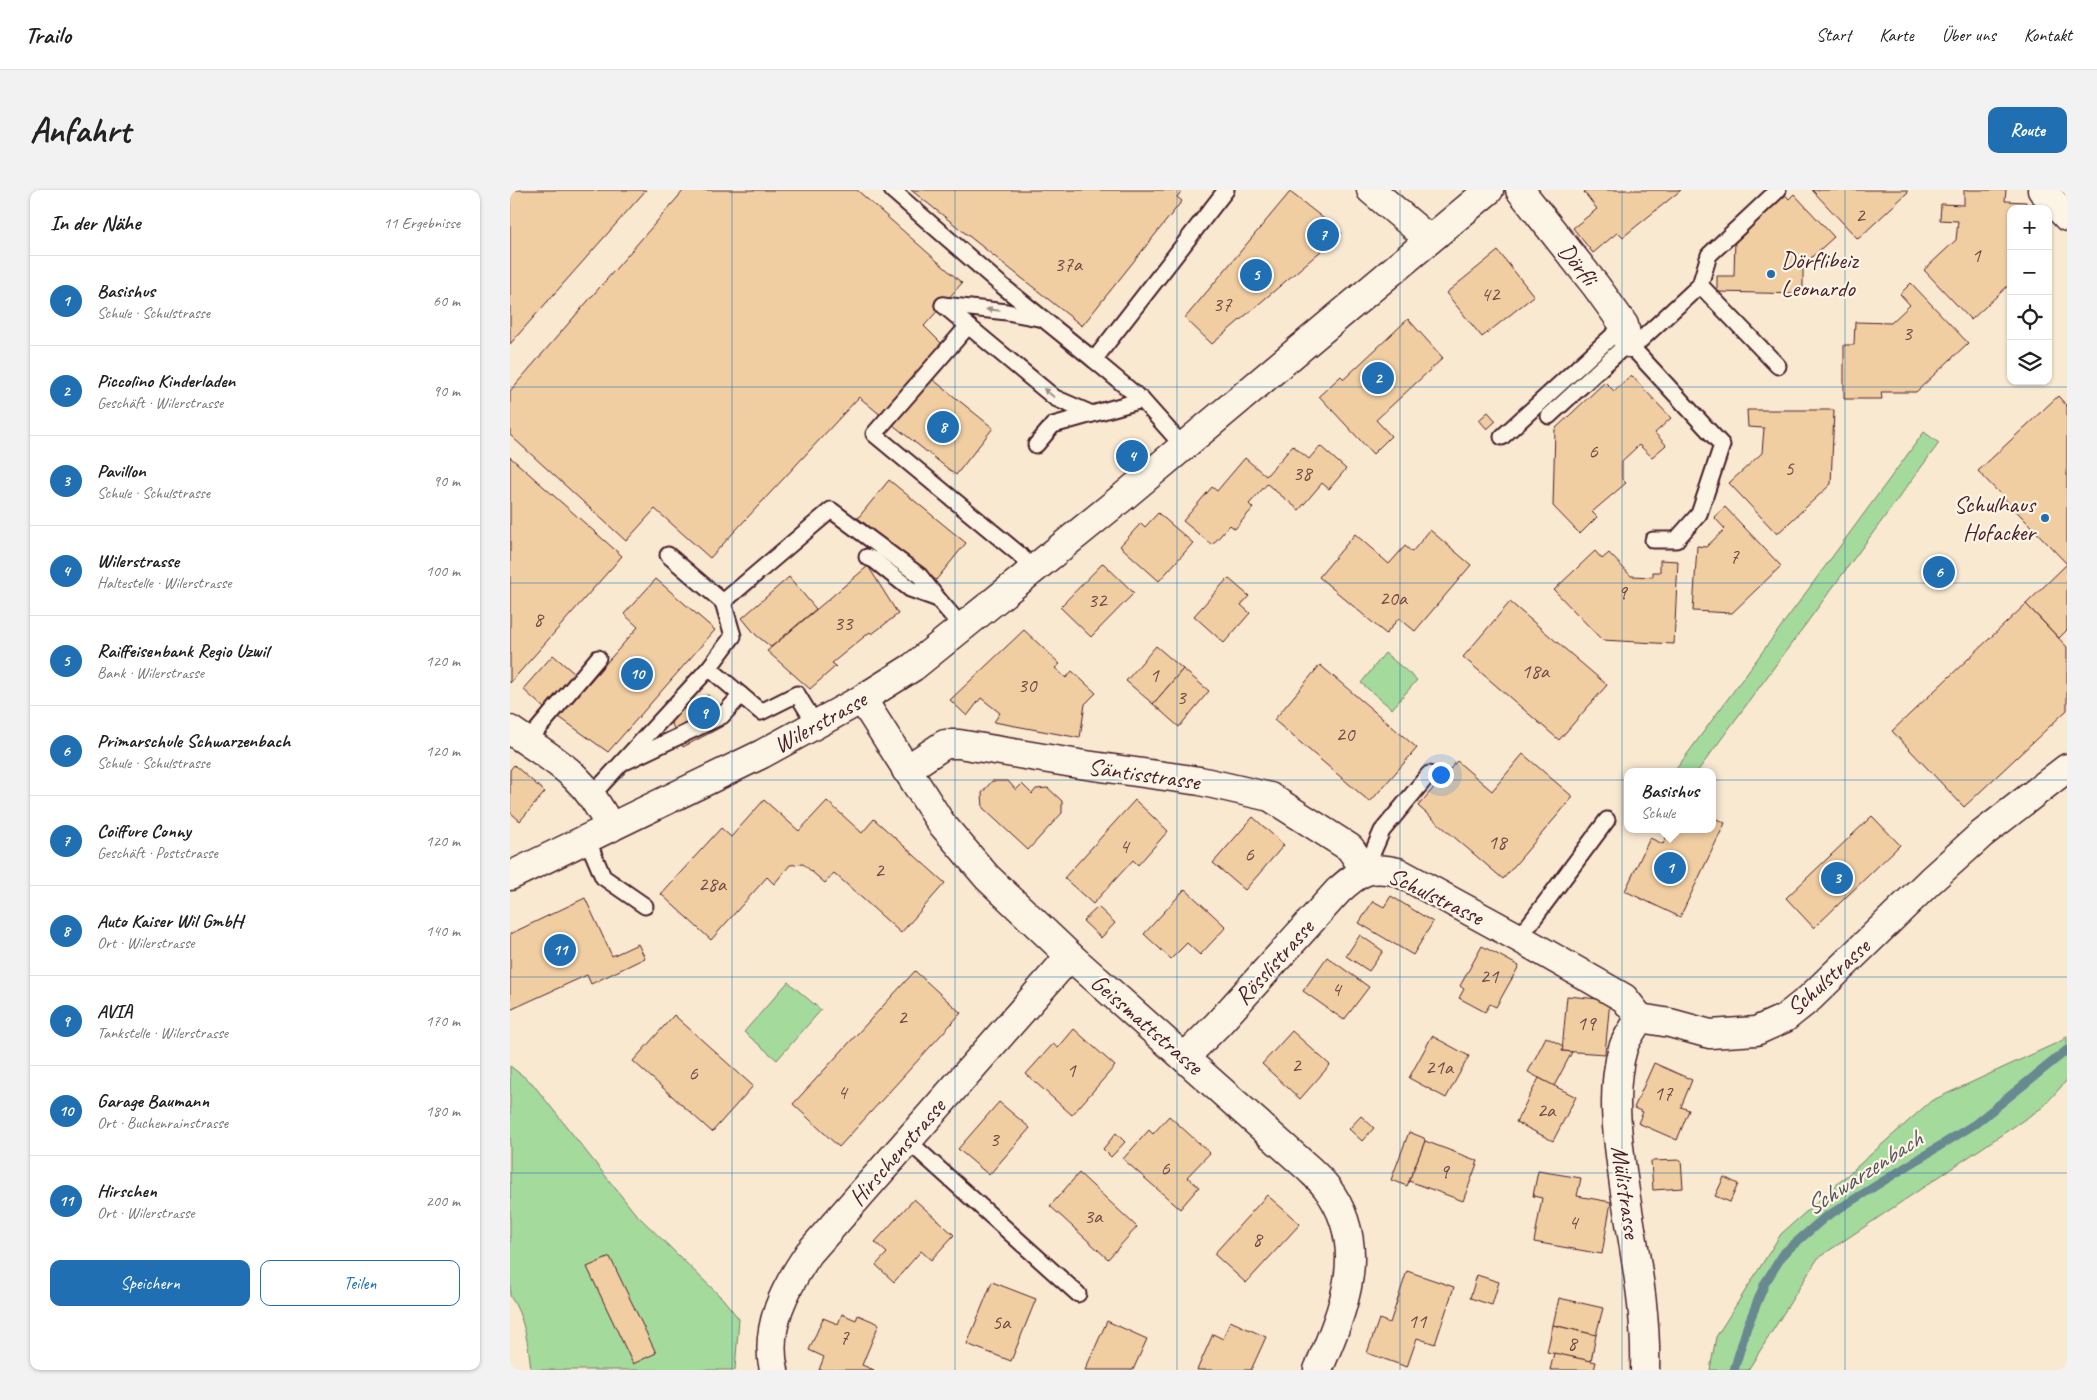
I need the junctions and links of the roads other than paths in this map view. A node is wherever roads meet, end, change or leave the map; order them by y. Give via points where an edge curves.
1 (892, 190) edge
2 (1226, 190) edge
3 (1371, 190) edge
4 (1489, 190) edge
5 (1520, 190) edge
6 (1778, 190) edge
7 (2042, 190) edge
8 (2067, 217) edge
9 (1429, 239) junction
10 (1700, 285) junction
11 (1041, 318) junction
12 (968, 326) junction
13 (1628, 338) junction
14 (1094, 360) junction
15 (1778, 366) dead end
16 (1142, 400) junction
17 (1092, 414) junction
18 (1548, 416) dead end
19 (1502, 437) dead end
20 (1036, 445) dead end
21 (1183, 446) junction
22 (1653, 540) dead end
23 (668, 555) dead end
24 (867, 557) dead end
25 (1033, 570) junction
26 (938, 599) junction
27 (723, 602) junction
28 (963, 628) junction
29 (598, 658) dead end
30 (709, 668) junction
31 (742, 695) junction
32 (862, 699) junction
33 (816, 725) junction
34 (519, 736) edge
35 (618, 766) junction
36 (2067, 768) edge
37 (906, 770) junction
38 (1429, 774) dead end
39 (592, 795) junction
40 (1607, 820) dead end
41 (598, 833) junction
42 (1365, 870) junction
43 (510, 876) edge
44 (645, 906) dead end
45 (1519, 938) junction
46 (1070, 956) junction
47 (1640, 1018) junction
48 (1185, 1057) junction
49 (907, 1140) junction
50 (1078, 1294) dead end
51 (774, 1370) edge
52 (1318, 1370) edge
53 (1645, 1370) edge

1 - 11 lane
2 - 14 lane
3 - 9 street
4 - 9 street, Wilerstrasse
5 - 13 street, Dörfli via 1596,286
6 - 10 lane via 1709,255
7 - 8 street
9 - 21 street, Wilerstrasse
10 - 13 lane
10 - 15 lane via 1751,344
11 -> 12 lane via 943,305
11 - 14 lane
17 -> 12 lane via 1055,398
12 - 25 lane via 874,434 980,514
13 - 18 lane
13 - 19 lane
13 - 22 lane via 1689,403 1722,446 1699,514 1676,540
14 - 16 lane
16 - 17 lane
16 - 21 lane
17 - 20 lane via 1053,425
21 - 25 street, Wilerstrasse
23 - 27 lane
24 - 26 lane via 910,589
25 - 28 street, Wilerstrasse
26 - 27 lane via 920,576 831,510
26 - 28 lane
27 - 30 lane via 733,636
28 - 32 street, Wilerstrasse via 914,667
29 - 34 lane
30 - 31 lane
30 - 35 lane
31 - 33 lane via 761,712 797,694
31 - 35 lane via 722,716
32 - 33 street, Wilerstrasse
32 - 37 street, Geissmattstrasse
33 - 41 street, Wilerstrasse
34 - 39 street via 566,768
35 - 39 lane
36 - 47 street, Schulstrasse via 1982,834 1785,1018 1756,1031 1710,1034
37 - 42 street, Säntisstrasse via 945,744 959,744 1200,781 1270,797 1350,848
37 - 46 street, Geissmattstrasse via 941,823 987,877
38 - 42 lane via 1382,831
39 - 41 street
40 - 45 lane
41 - 43 street, Wilerstrasse
41 - 44 lane via 603,877
42 - 45 street, Schulstrasse via 1383,868 1398,872
42 - 48 street, Rösslistrasse via 1338,891
45 - 47 street, Schulstrasse via 1624,998
46 - 48 street, Geissmattstrasse
46 - 49 street, Hirschenstrasse
47 - 53 street, Mülistrasse via 1623,1047 1617,1084 1617,1138 1642,1302
48 - 52 street, Geissmattstrasse via 1328,1189 1348,1231 1349,1283 1341,1315
49 - 50 lane
49 - 51 street, Hirschenstrasse via 796,1271 774,1321 770,1352

